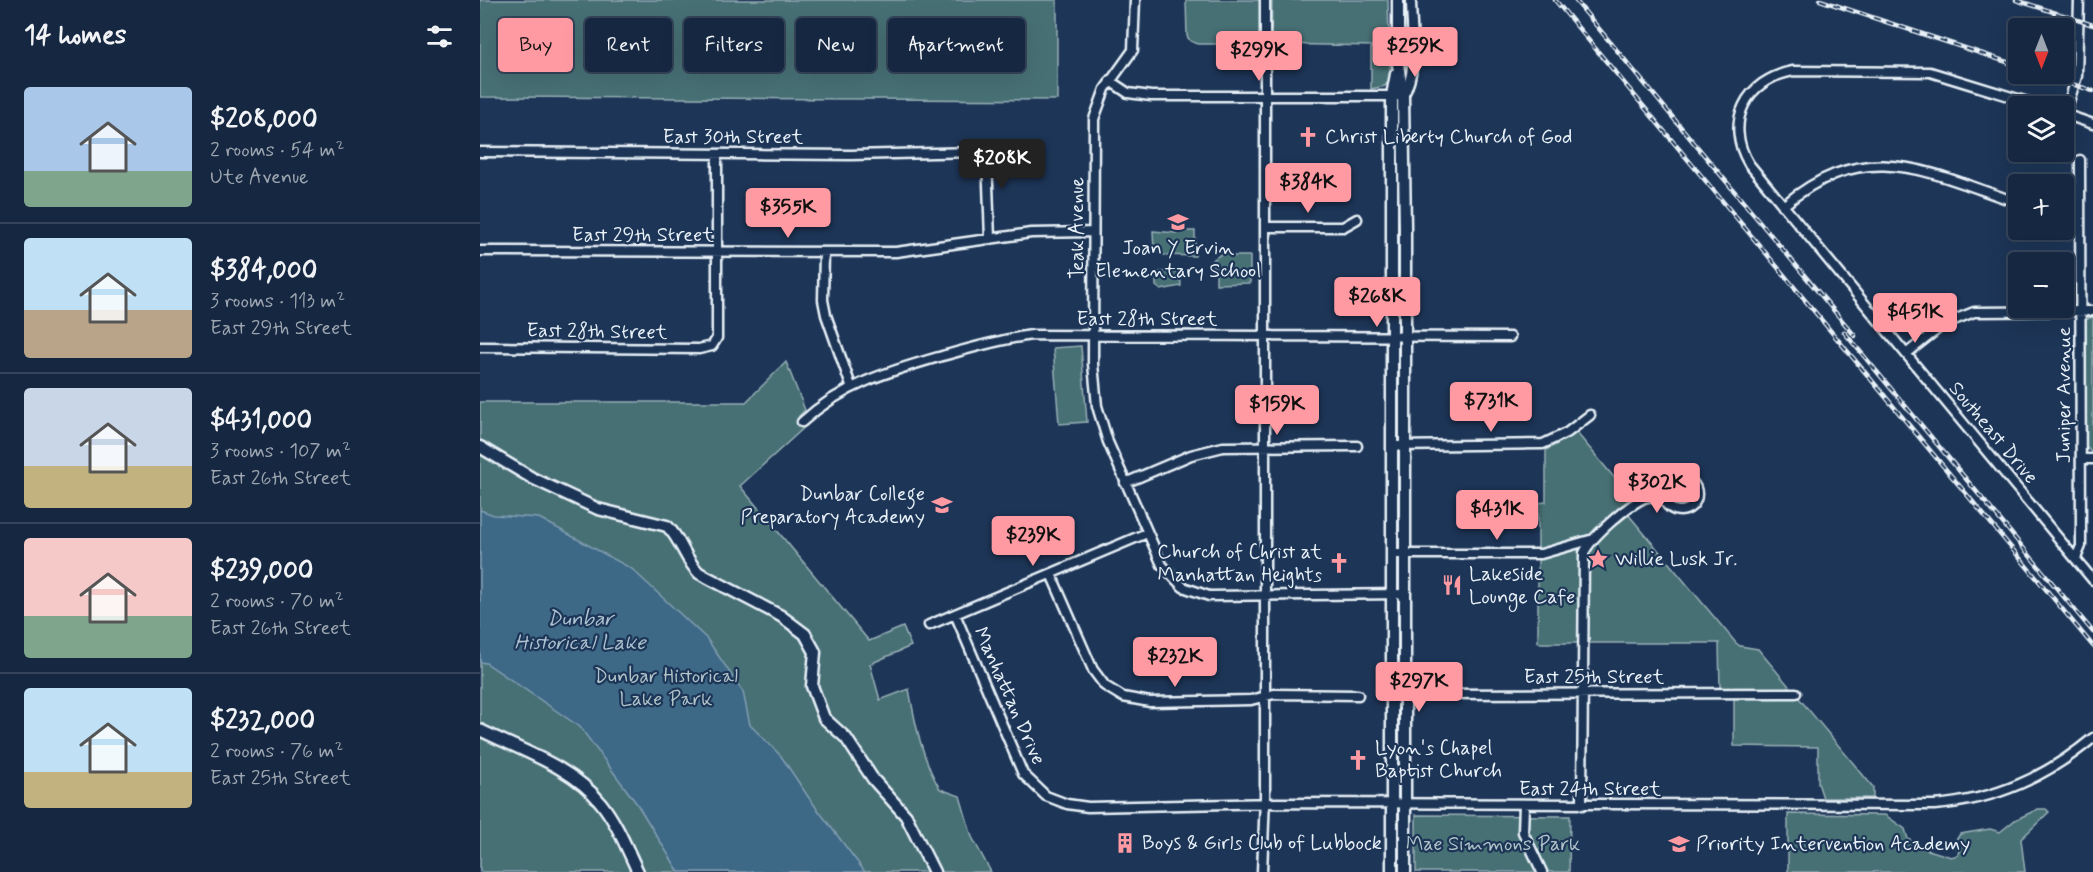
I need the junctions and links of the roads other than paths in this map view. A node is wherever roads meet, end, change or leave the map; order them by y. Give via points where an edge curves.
1 (1135, 0) edge
2 (1265, 0) edge
3 (1398, 0) edge
4 (1411, 0) edge
5 (2079, 0) edge
6 (1110, 81) junction
7 (1265, 96) junction
8 (1397, 96) junction
9 (2012, 96) edge
10 (2071, 96) edge
11 (2074, 117) edge
12 (2093, 123) edge
13 (480, 152) edge
14 (717, 154) junction
15 (2080, 160) dead end
16 (2008, 199) edge
17 (1784, 207) junction
18 (2074, 214) edge
19 (2080, 214) junction
20 (1357, 219) dead end
21 (1265, 227) junction
22 (1094, 232) junction
23 (990, 239) junction
24 (480, 251) edge
25 (717, 252) junction
26 (824, 252) junction
27 (2081, 310) junction
28 (2093, 310) edge
29 (1093, 335) junction
30 (1264, 336) junction
31 (1391, 337) junction
32 (1404, 337) junction
33 (1510, 337) dead end
34 (480, 347) edge
35 (1906, 354) junction
36 (851, 386) junction
37 (1590, 415) dead end
38 (802, 422) dead end
39 (1263, 446) junction
40 (1358, 446) dead end
41 (1392, 446) junction
42 (1405, 446) junction
43 (480, 447) edge
44 (2081, 459) junction
45 (2093, 459) edge
46 (1125, 483) junction
47 (1663, 496) junction
48 (1147, 533) junction
49 (1591, 540) junction
50 (1392, 555) junction
51 (1404, 555) junction
52 (2076, 558) junction
53 (1051, 574) junction
54 (2093, 580) edge
55 (1391, 594) junction
56 (1405, 594) junction
57 (1263, 596) junction
58 (955, 614) junction
59 (929, 625) dead end
60 (1796, 693) dead end
61 (1392, 694) junction
62 (1404, 694) junction
63 (1583, 694) junction
64 (1358, 695) dead end
65 (1264, 697) junction
66 (480, 730) edge
67 (2093, 738) edge
68 (1037, 789) joint
69 (1264, 804) junction
70 (1391, 804) junction
71 (1404, 805) junction
72 (1524, 805) junction
73 (1582, 805) junction
74 (638, 872) edge
75 (934, 872) edge
76 (1262, 872) edge
77 (1392, 872) edge
78 (1405, 872) edge
79 (1542, 872) edge

1 - 6 street via 1132,50
2 - 7 street
3 - 8 main road
4 - 8 street via 1412,69 1409,87
5 - 10 street via 2078,76
6 - 7 street via 1138,95
6 - 22 street, Teak Avenue via 1094,119
7 - 8 street
7 - 21 street
8 - 31 main road
8 - 32 main road
9 - 17 street, Southeast Drive via 1958,78 1908,70 1783,73 1764,82 1745,103 1737,128 1749,164
11 - 12 street
13 - 14 street, East 30th Street
14 - 23 street, East 30th Street via 976,152 987,157
14 - 25 street
15 - 19 street, Juniper Avenue
16 - 17 street via 1917,169 1879,164 1827,177 1800,192
17 - 35 street, Southeast Drive
18 - 19 street
19 - 27 street, Juniper Avenue
20 - 21 street via 1343,226
21 - 30 street
22 - 23 street, East 29th Street via 1048,232
22 - 29 street, Teak Avenue
23 - 26 street, East 29th Street via 896,252
24 - 25 street, East 29th Street
25 - 26 street, East 29th Street
25 - 34 street, East 28th Street via 717,338 712,346
26 - 36 street via 826,315
27 - 28 street
27 - 35 street via 1974,312 1944,324
27 - 44 street, Juniper Avenue
29 - 30 street, East 28th Street
29 - 36 street, East 28th Street via 1032,335 1001,340 886,372
29 - 46 street, Teak Avenue via 1097,406
30 - 31 street, East 28th Street
30 - 39 street
31 - 32 street, East 28th Street
31 - 41 main road
32 - 33 street, East 28th Street
32 - 42 main road
35 - 52 street, Southeast Drive
36 - 38 street, East 28th Street
37 - 42 street via 1543,444
39 - 40 street
39 - 46 street via 1207,450
39 - 57 street
41 - 42 street
41 - 50 main road
42 - 51 main road
43 - 75 main road via 532,478 598,509 667,526 699,573 797,625 815,652 812,686 824,718 846,738 873,779 906,816
44 - 45 street
44 - 52 street, Juniper Avenue via 2081,546
46 - 48 street, Teak Avenue
47 - 47 street via 1669,508 1681,512 1694,505 1697,492 1690,481 1678,477 1666,484
47 - 49 street via 1637,502
48 - 53 street
48 - 57 street, Teak Avenue via 1162,565 1183,588 1209,597
49 - 51 street via 1541,554
49 - 63 street via 1583,559
50 - 51 street
50 - 55 main road
51 - 56 main road
52 - 54 street, Southeast Drive
53 - 58 street
53 - 65 street via 1089,662 1098,678 1114,692 1150,702
55 - 56 street, Teak Avenue
55 - 57 street, Teak Avenue
55 - 61 main road
56 - 62 main road
57 - 65 street
58 - 59 street
58 - 68 street, Manhattan Drive via 1017,763
60 - 63 street, East 25th Street
61 - 62 street, East 25th Street
61 - 70 main road
62 - 63 street, East 25th Street
62 - 71 main road
63 - 73 street
64 - 65 street
65 - 69 street
66 - 74 main road via 571,776 588,789 609,813
67 - 73 street, East 24th Street via 2049,771 1969,802
68 - 69 street, East 24th Street via 1057,801 1088,807
69 - 70 street, East 24th Street
69 - 76 street
70 - 71 street, East 24th Street
70 - 77 main road
71 - 72 street, East 24th Street
71 - 78 main road
72 - 73 street, East 24th Street
72 - 79 street via 1523,832

